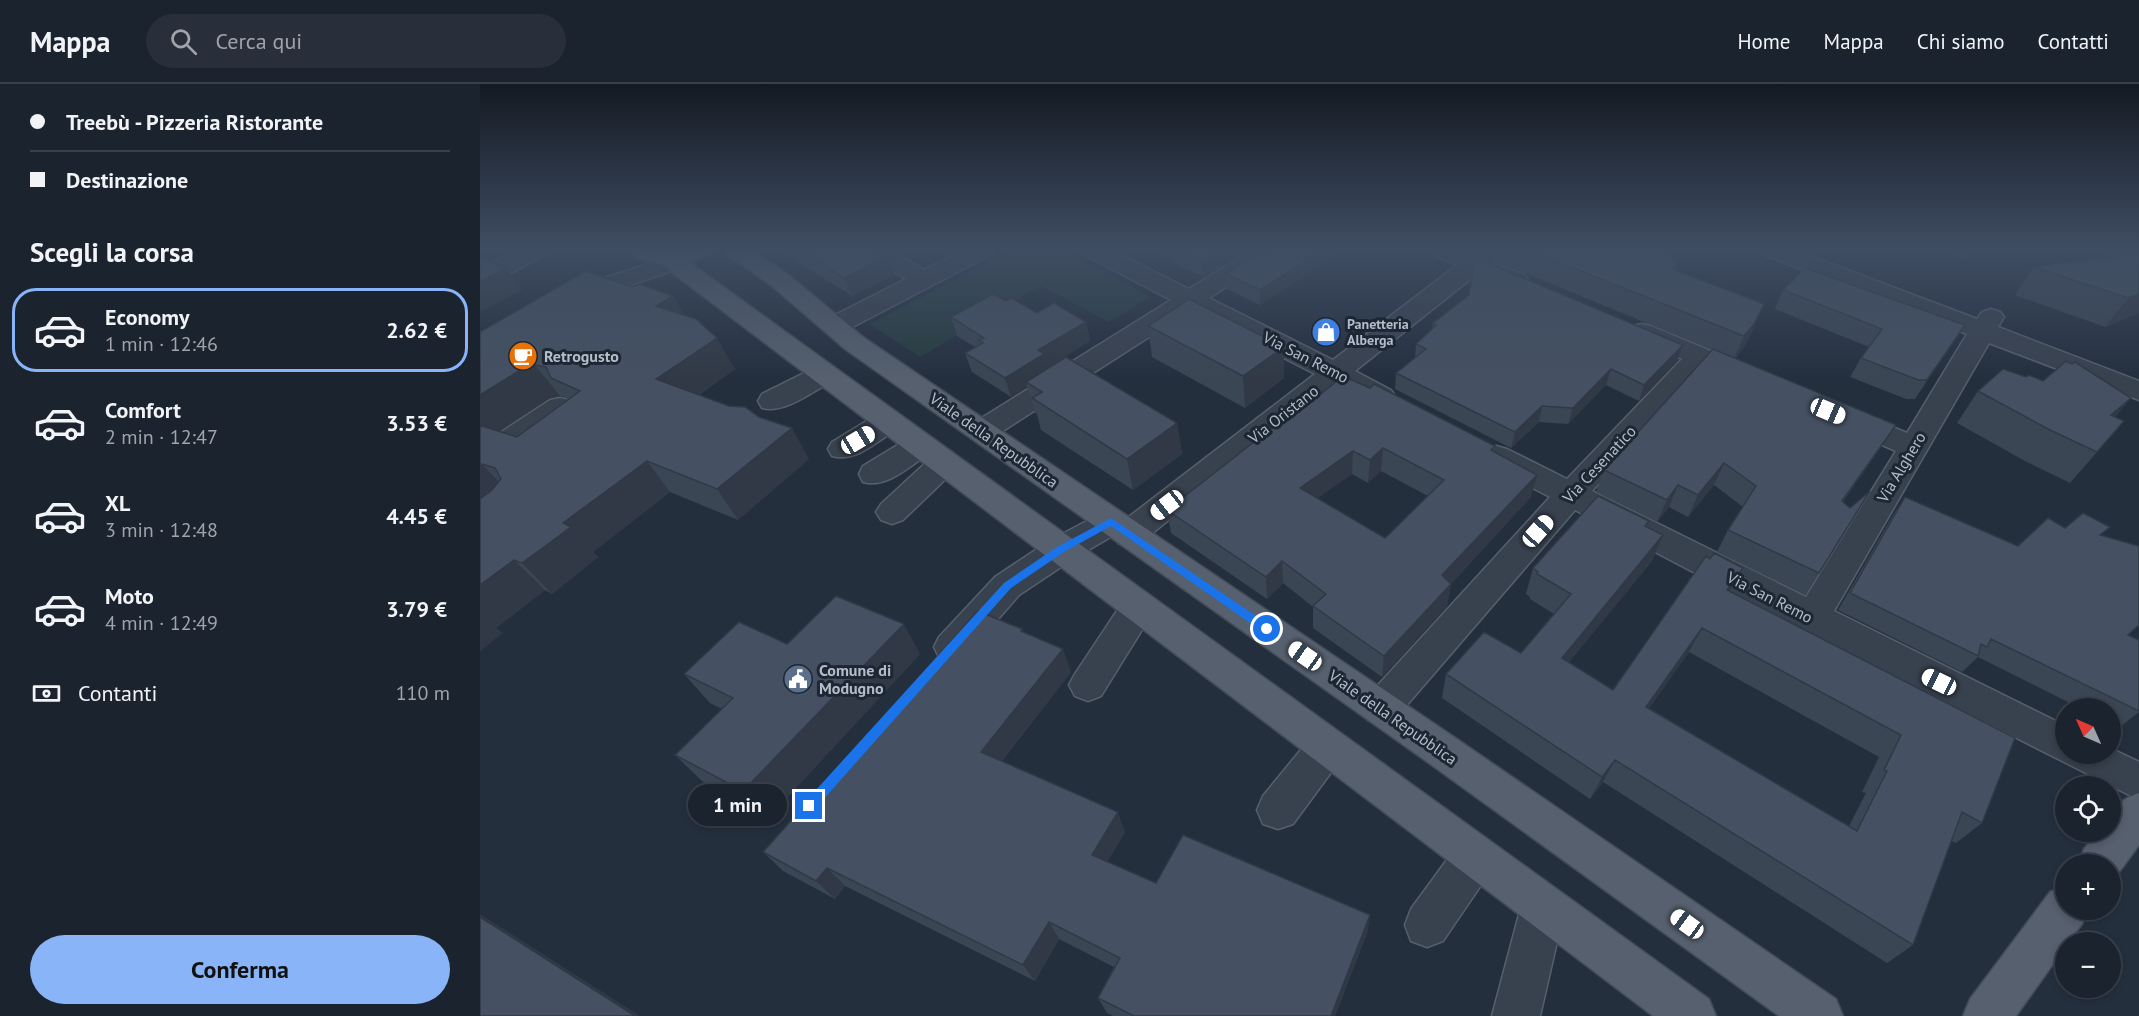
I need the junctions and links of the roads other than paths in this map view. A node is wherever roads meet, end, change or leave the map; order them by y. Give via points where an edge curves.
1 (593, 292) edge
2 (716, 292) edge
3 (795, 292) edge
4 (900, 292) edge
5 (1178, 292) edge
6 (1201, 292) edge
7 (1439, 292) edge
8 (1896, 292) edge
9 (1913, 292) edge
10 (1191, 299) junction
11 (555, 314) edge
12 (1614, 321) edge
13 (1987, 324) junction
14 (834, 326) junction
15 (1700, 356) junction
16 (2139, 372) edge
17 (1336, 373) junction
18 (824, 374) junction
19 (1764, 383) edge
20 (2139, 391) edge
21 (772, 401) dead end
22 (560, 407) edge
23 (1407, 410) edge
24 (1828, 411) edge
25 (888, 421) junction
26 (982, 431) junction
27 (1468, 442) edge
28 (1914, 447) junction
29 (843, 449) dead end
30 (932, 454) junction
31 (480, 460) edge
32 (1570, 495) junction
33 (1120, 528) junction
34 (1061, 550) junction
35 (1138, 607) junction
36 (1812, 618) junction
37 (929, 673) edge
38 (1088, 685) dead end
39 (1381, 708) junction
40 (2055, 740) edge
41 (1327, 747) junction
42 (2103, 764) edge
43 (2139, 782) edge
44 (1278, 810) dead end
45 (2139, 812) edge
46 (2107, 854) edge
47 (1475, 857) junction
48 (1544, 907) junction
49 (2057, 920) edge
50 (1426, 925) dead end
51 (1681, 1012) edge
52 (1516, 1016) edge
53 (1819, 1016) edge
54 (1987, 1016) edge

1 - 11 street
2 - 18 main road
3 - 14 main road, Viale della Repubblica
4 - 14 street
5 - 10 street, Via San Remo
6 - 10 street
7 - 17 street, Via Oristano
8 - 13 street
9 - 13 street
10 - 17 street, Via San Remo
10 - 26 street
12 - 15 street
13 - 16 street
13 - 20 street
13 - 28 street, Via Alghero
14 - 26 main road, Viale della Repubblica
15 - 19 street
15 - 32 street, Via Cesenatico
17 - 23 street, Via San Remo
17 - 33 street, Via Oristano
18 - 21 street
18 - 25 main road
22 - 31 street
24 - 28 street
25 - 29 street
25 - 30 main road
26 - 33 main road, Viale della Repubblica
27 - 32 street, Via San Remo
28 - 36 street, Via Alghero
30 - 30 street via 885,490
30 - 34 main road
32 - 36 street, Via San Remo
32 - 39 street, Via Cesenatico
33 - 34 street, Via Oristano
33 - 39 main road, Viale della Repubblica
34 - 35 main road
34 - 37 street, Via Oristano via 1007,586
35 - 38 street
35 - 41 main road
36 - 40 street, Via San Remo
39 - 53 main road, Viale della Repubblica
41 - 44 street
41 - 47 main road
42 - 43 street
45 - 46 main road
47 - 48 main road
47 - 50 street
48 - 51 main road
48 - 52 street
49 - 54 main road

